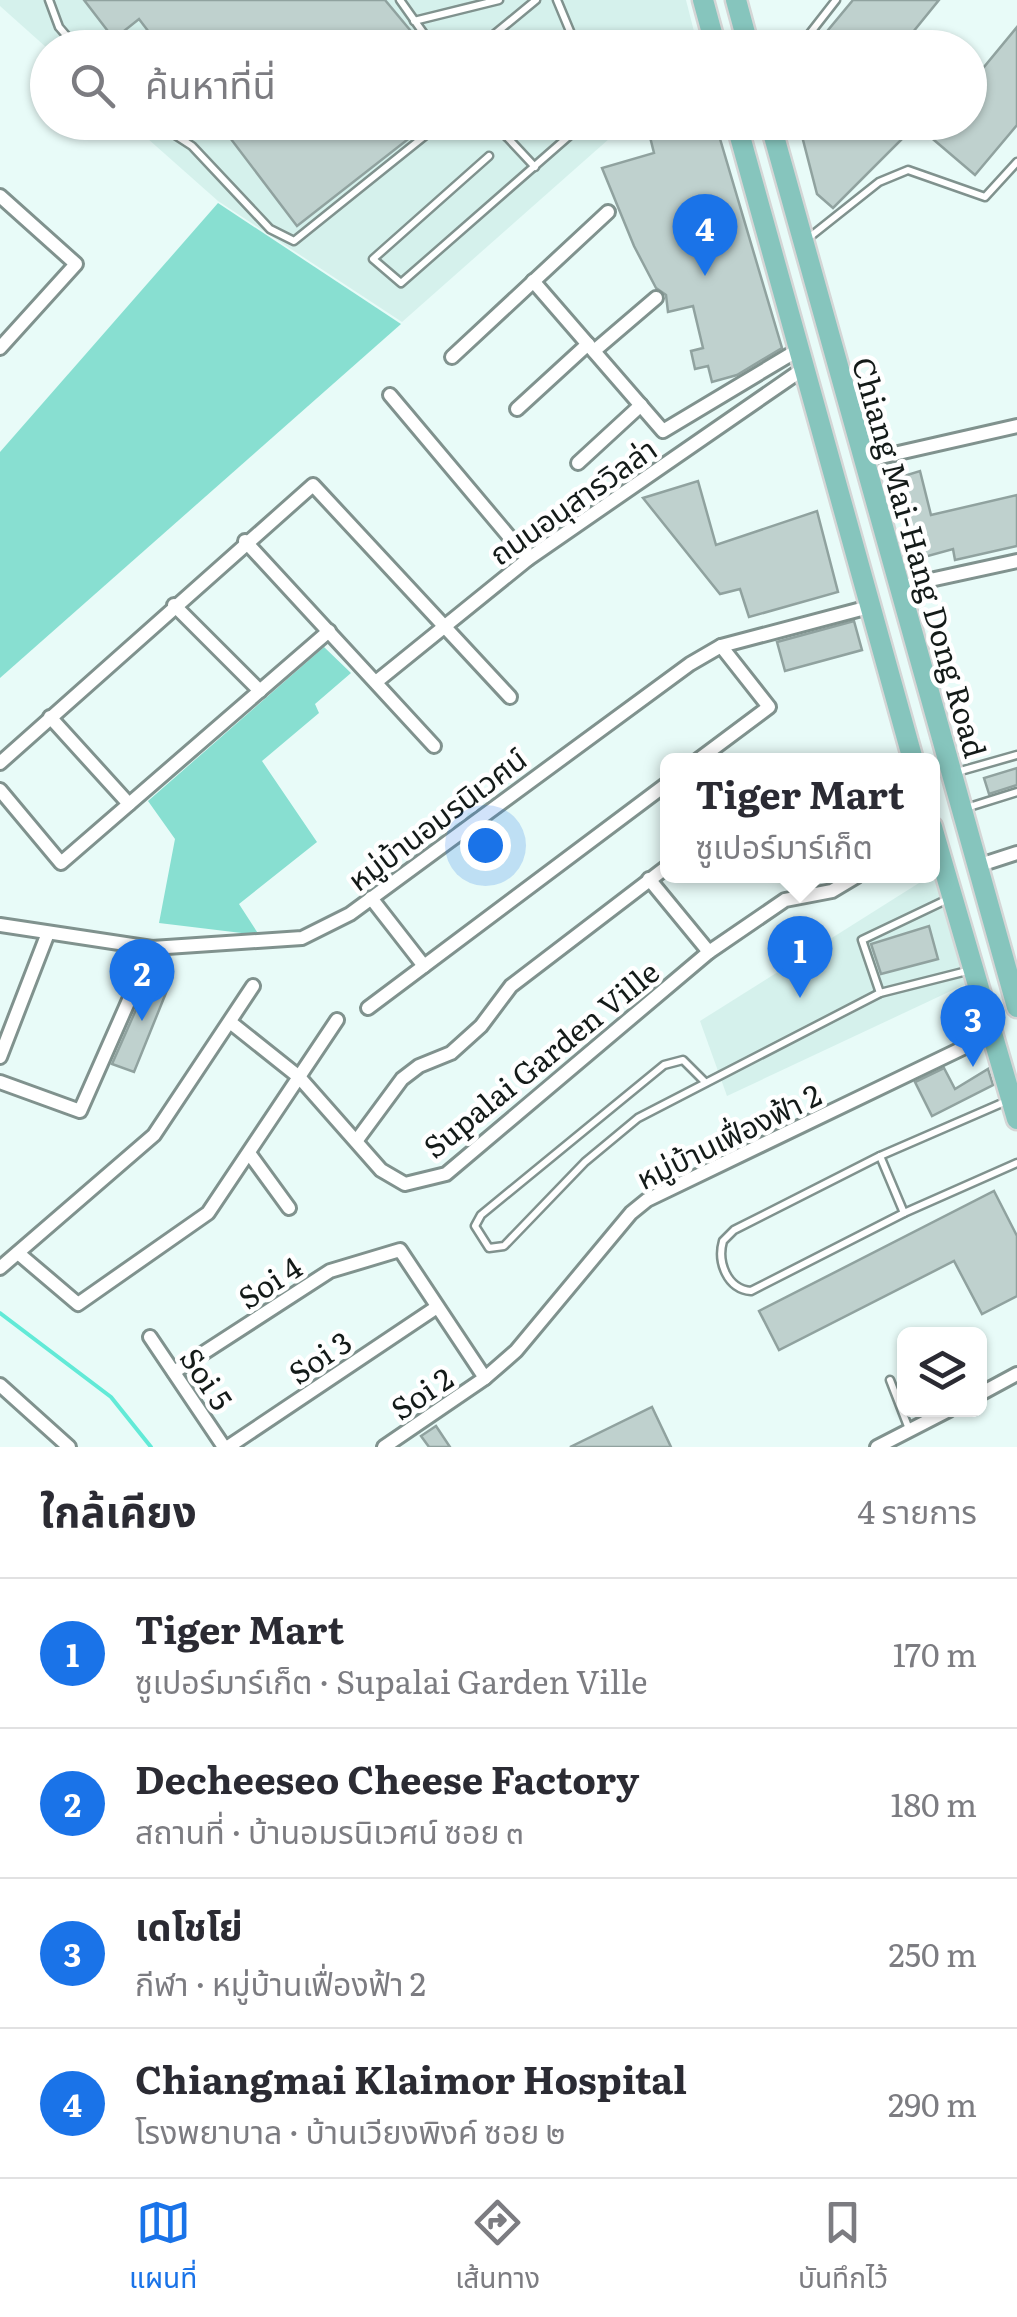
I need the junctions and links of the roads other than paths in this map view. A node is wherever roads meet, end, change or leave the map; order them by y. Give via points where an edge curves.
1 (49, 0) edge
2 (400, 0) edge
3 (499, 0) edge
4 (536, 0) edge
5 (557, 0) edge
6 (703, 0) edge
7 (736, 0) edge
8 (836, 0) edge
9 (414, 21) junction
10 (62, 30) edge
11 (421, 30) edge
12 (500, 30) edge
13 (569, 30) edge
14 (711, 30) edge
15 (745, 30) edge
16 (816, 30) edge
17 (183, 140) edge
18 (420, 140) edge
19 (510, 140) edge
20 (565, 140) edge
21 (741, 140) edge
22 (775, 140) edge
23 (489, 156) dead end
24 (1017, 162) edge
25 (534, 167) junction
26 (2, 202) edge
27 (608, 212) dead end
28 (802, 242) junction
29 (533, 281) junction
30 (656, 298) dead end
31 (0, 348) edge
32 (591, 348) junction
33 (452, 357) dead end
34 (801, 360) junction
35 (390, 394) dead end
36 (641, 405) junction
37 (517, 409) dead end
38 (1017, 426) edge
39 (578, 463) dead end
40 (865, 469) junction
41 (835, 485) junction
42 (245, 541) junction
43 (528, 559) junction
44 (1017, 561) edge
45 (898, 587) junction
46 (174, 605) junction
47 (869, 607) junction
48 (444, 624) junction
49 (329, 630) junction
50 (721, 646) junction
51 (376, 682) junction
52 (260, 691) junction
53 (510, 697) dead end
54 (50, 718) junction
55 (434, 746) dead end
56 (707, 753) edge
57 (911, 753) edge
58 (1017, 754) edge
59 (0, 763) edge
60 (951, 773) junction
61 (660, 789) edge
62 (0, 790) edge
63 (1017, 792) edge
64 (129, 804) junction
65 (961, 810) junction
66 (940, 853) edge
67 (1017, 854) edge
68 (977, 866) junction
69 (660, 872) edge
70 (650, 879) junction
71 (846, 883) edge
72 (953, 896) junction
73 (372, 898) junction
74 (0, 925) edge
75 (48, 933) junction
76 (1009, 947) edge
77 (152, 948) junction
78 (709, 952) junction
79 (424, 966) junction
80 (974, 969) junction
81 (253, 986) dead end
82 (880, 993) junction
83 (1017, 1007) edge
84 (368, 1008) dead end
85 (337, 1020) dead end
86 (230, 1022) junction
87 (992, 1034) junction
88 (0, 1057) edge
89 (300, 1077) junction
90 (0, 1082) edge
91 (705, 1082) junction
92 (1014, 1109) edge
93 (357, 1140) junction
94 (248, 1153) junction
95 (880, 1156) junction
96 (1017, 1163) edge
97 (290, 1208) dead end
98 (904, 1213) junction
99 (18, 1253) junction
100 (0, 1268) edge
101 (438, 1307) junction
102 (150, 1337) dead end
103 (174, 1372) junction
104 (1017, 1374) edge
105 (485, 1378) junction
106 (890, 1380) dead end
107 (0, 1385) edge
108 (987, 1390) edge
109 (935, 1417) edge
110 (910, 1430) junction
111 (69, 1447) edge
112 (226, 1447) edge
113 (384, 1447) edge
114 (877, 1447) edge

1 - 10 lane
2 - 9 lane
3 - 9 lane
4 - 12 lane
5 - 13 lane
6 - 14 main road
7 - 15 main road
8 - 16 lane
9 - 11 lane
17 - 18 lane via 270,229 294,241
19 - 25 lane
20 - 25 lane
21 - 34 main road, Chiang Mai-Hang Dong Road
22 - 28 main road, Chiang Mai-Hang Dong Road
23 - 25 lane via 373,260 401,284
24 - 28 lane via 985,197 908,170 879,182
26 - 31 street via 76,264
27 - 29 street
28 - 40 main road, Chiang Mai-Hang Dong Road
29 - 32 street
29 - 33 street
30 - 32 street
32 - 36 street
32 - 37 street
34 - 36 street via 663,431
34 - 41 main road, Chiang Mai-Hang Dong Road
34 - 43 street, ถนนอนุสารวิลล่า
35 - 43 street
36 - 39 street
38 - 40 street
40 - 41 main road
40 - 45 main road, Chiang Mai-Hang Dong Road
41 - 47 main road, Chiang Mai-Hang Dong Road
42 - 46 street
42 - 48 street via 314,485
42 - 49 street
43 - 48 street, ถนนอนุสารวิลล่า
44 - 45 street
45 - 60 main road, Chiang Mai-Hang Dong Road
46 - 52 street
46 - 54 street
47 - 50 street, หมู่บ้านอมรนิเวศน์
47 - 57 main road, Chiang Mai-Hang Dong Road
48 - 51 street, ถนนอนุสารวิลล่า
48 - 53 street
49 - 51 street
49 - 52 street
50 - 56 street via 769,707
50 - 73 street, หมู่บ้านอมรนิเวศน์ via 646,692
51 - 55 street
52 - 64 street
54 - 59 street
54 - 64 street
58 - 60 lane
60 - 65 main road, Chiang Mai-Hang Dong Road
61 - 79 street
62 - 64 street via 61,863
63 - 65 lane
65 - 68 main road, Chiang Mai-Hang Dong Road
66 - 72 main road
67 - 68 street
68 - 76 main road, Chiang Mai-Hang Dong Road
69 - 70 street
70 - 78 street
70 - 93 street via 511,986 465,1042 402,1078
71 - 78 street, Supalai Garden Ville via 785,900
72 - 80 main road
72 - 82 lane via 862,940
73 - 77 street, หมู่บ้านอมรนิเวศน์ via 302,938
73 - 79 street
74 - 75 street, หมู่บ้านอมรนิเวศน์
75 - 77 street, หมู่บ้านอมรนิเวศน์
75 - 88 street
76 - 83 main road, Chiang Mai-Hang Dong Road
77 - 90 street via 80,1111
78 - 93 street, Supalai Garden Ville via 446,1174 405,1184 381,1170
79 - 84 street
80 - 82 lane
80 - 87 main road
81 - 86 street
82 - 91 lane
85 - 89 street
86 - 89 street, Supalai Garden Ville
86 - 99 street via 140,1150
87 - 92 main road
87 - 105 street, หมู่บ้านเฟื่องฟ้า 2 via 647,1200
89 - 93 street, Supalai Garden Ville
89 - 94 street
91 - 91 lane via 618,1134 504,1246 489,1248 477,1235 480,1215 664,1065 683,1060
92 - 95 lane
94 - 97 street
94 - 99 street via 195,1226 78,1304
95 - 98 lane
95 - 98 lane via 734,1230 721,1247 725,1272 741,1290 751,1291
96 - 98 lane
99 - 100 street
101 - 103 street, Soi 4 via 400,1250 330,1271
101 - 105 street
101 - 112 street, Soi 3
102 - 103 street, Soi 5
103 - 112 street, Soi 5
104 - 108 street
105 - 113 street, Soi 2
106 - 110 lane
107 - 111 street
109 - 110 street
110 - 114 street

